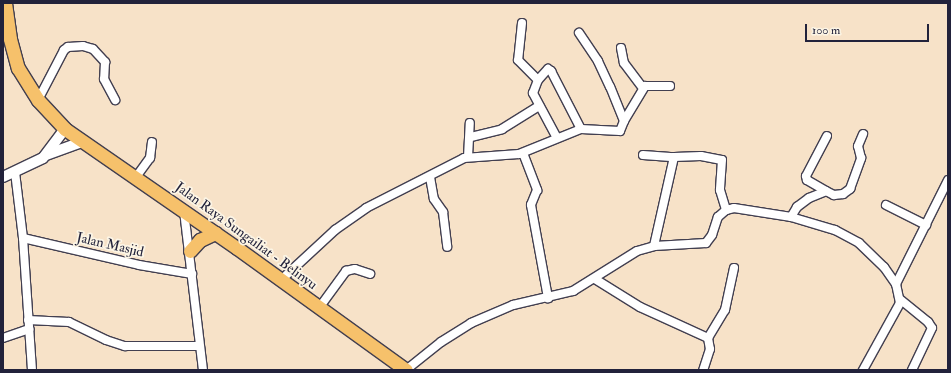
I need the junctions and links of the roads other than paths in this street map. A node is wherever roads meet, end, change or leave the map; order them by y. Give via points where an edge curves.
1 (5, 3) edge
2 (522, 23) dead end
3 (580, 33) dead end
4 (621, 48) dead end
5 (538, 80) junction
6 (670, 86) dead end
7 (643, 88) junction
8 (38, 100) junction
9 (115, 100) dead end
10 (539, 106) junction
11 (624, 121) junction
12 (470, 123) dead end
13 (581, 129) junction
14 (66, 130) junction
15 (863, 134) dead end
16 (826, 136) dead end
17 (471, 137) junction
18 (557, 138) junction
19 (82, 142) junction
20 (152, 142) dead end
21 (522, 152) junction
22 (46, 155) junction
23 (642, 155) dead end
24 (468, 157) junction
25 (674, 157) junction
26 (15, 172) junction
27 (3, 177) edge
28 (136, 177) junction
29 (430, 177) junction
30 (948, 180) edge
31 (826, 191) junction
32 (886, 205) dead end
33 (726, 210) junction
34 (184, 211) junction
35 (790, 217) junction
36 (926, 225) junction
37 (215, 233) junction
38 (23, 238) junction
39 (654, 246) junction
40 (447, 247) dead end
41 (190, 251) junction
42 (734, 268) dead end
43 (192, 274) junction
44 (370, 274) dead end
45 (595, 279) junction
46 (281, 280) junction
47 (896, 284) junction
48 (548, 298) junction
49 (901, 300) junction
50 (319, 308) junction
51 (28, 320) junction
52 (29, 329) junction
53 (3, 338) edge
54 (708, 338) junction
55 (199, 346) junction
56 (398, 368) edge
57 (32, 370) edge
58 (203, 370) edge
59 (703, 370) edge
60 (863, 370) edge
61 (912, 370) edge

1 - 8 highway, Jalan Raya Sungailiat - Belinyu via 10,40 18,68
2 - 5 street via 518,60
3 - 11 street via 598,61
4 - 7 street via 624,63
5 - 10 street via 533,93
5 - 13 street via 545,70 550,69
6 - 7 street via 650,84
7 - 11 street
8 - 9 street via 64,50 79,46 93,49 105,62 104,80
8 - 14 highway, Jalan Raya Sungailiat - Belinyu
10 - 17 street via 502,129
10 - 18 street
11 - 13 street via 618,132
12 - 17 street
13 - 18 street
14 - 19 highway, Jalan Raya Sungailiat - Belinyu
14 - 22 street
15 - 31 street via 858,146 861,158 850,189 838,196
16 - 31 street via 806,176
17 - 24 street
18 - 21 street
19 - 22 street
19 - 28 highway, Jalan Raya Sungailiat - Belinyu
20 - 28 street via 150,158
21 - 24 street
21 - 48 street via 537,192 531,205
22 - 26 street
23 - 25 street
24 - 29 street
25 - 33 street via 701,156 722,160 720,190
25 - 39 street
26 - 27 street
26 - 38 street
28 - 34 highway, Jalan Raya Sungailiat - Belinyu
29 - 40 street via 434,199 443,212
29 - 46 street via 366,208 325,238
30 - 36 street
31 - 35 street via 800,204
32 - 36 street
33 - 35 street via 740,208
33 - 39 street via 718,217 712,235 706,243
34 - 37 highway, Jalan Raya Sungailiat - Belinyu
34 - 41 street
35 - 47 street via 835,230 859,242 884,267
36 - 47 street
37 - 41 highway via 200,240
37 - 46 highway, Jalan Raya Sungailiat - Belinyu
38 - 43 street, Jalan Masjid via 139,265
38 - 51 street
39 - 45 street via 628,256
41 - 43 street
42 - 54 street via 725,310
43 - 55 street
44 - 50 street via 355,269 346,271
45 - 48 street via 565,294
45 - 54 street via 640,307
46 - 50 highway, Jalan Raya Sungailiat - Belinyu
47 - 49 street
48 - 56 street via 513,305 471,323
49 - 60 street
49 - 61 street via 932,328
50 - 56 highway, Jalan Raya Sungailiat - Belinyu
51 - 52 street
51 - 55 street via 69,322 125,346
52 - 53 street
52 - 57 street
54 - 59 street via 710,349
55 - 58 street

